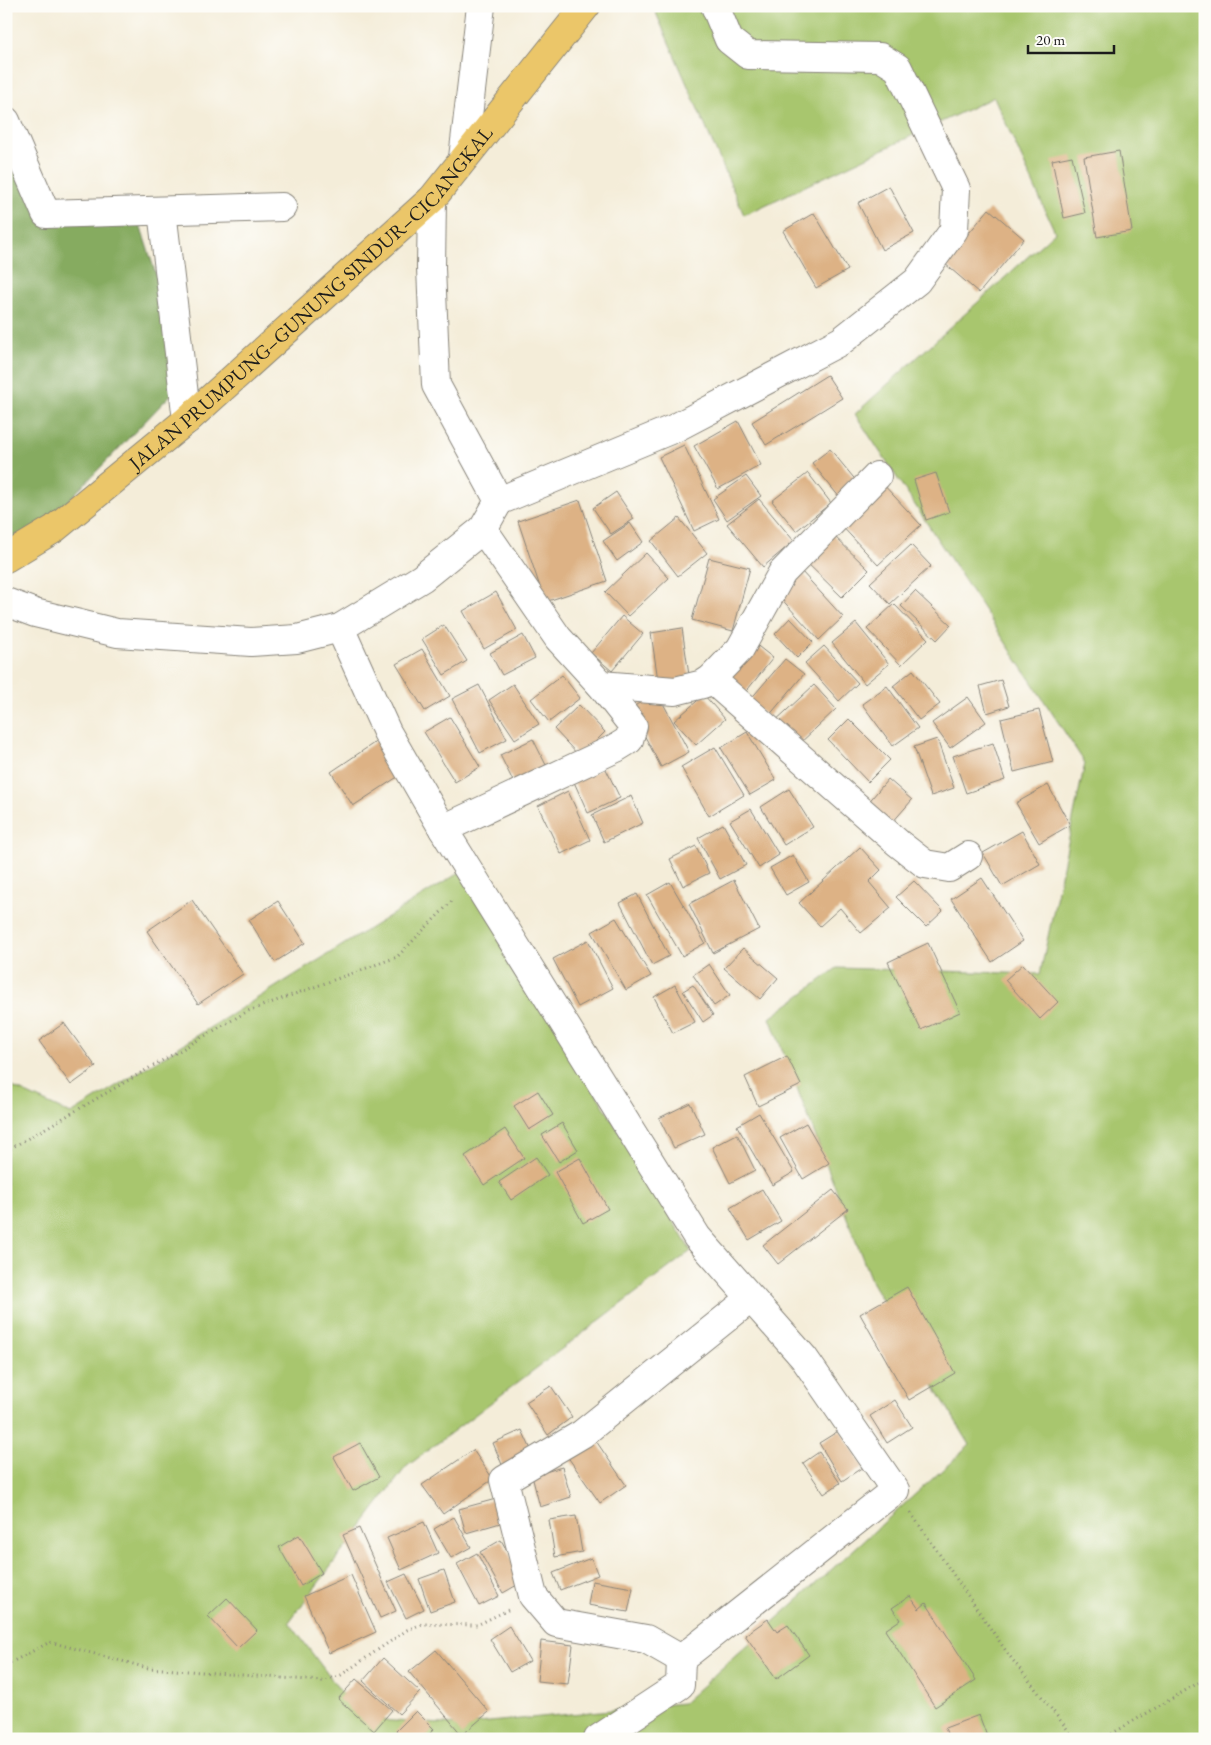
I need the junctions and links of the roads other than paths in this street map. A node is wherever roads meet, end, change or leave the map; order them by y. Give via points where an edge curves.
1 (481, 6) edge
2 (586, 6) edge
3 (714, 6) edge
4 (6, 121) edge
5 (463, 158) junction
6 (432, 199) junction
7 (282, 207) dead end
8 (162, 210) junction
9 (187, 420) junction
10 (877, 476) dead end
11 (499, 501) junction
12 (483, 529) junction
13 (6, 558) edge
14 (6, 602) edge
15 (340, 628) junction
16 (711, 679) junction
17 (601, 685) junction
18 (443, 829) junction
19 (968, 856) dead end
20 (750, 1299) junction
21 (681, 1659) junction
22 (603, 1735) edge

1 - 5 street
2 - 5 main road, JALAN PRUMPUNG–GUNUNG SINDUR–CICANGKAL
3 - 11 street via 729,40 748,55 880,57 898,68 956,190 954,230 917,281 841,340 675,428
4 - 8 street via 46,214
5 - 6 main road, JALAN PRUMPUNG–GUNUNG SINDUR–CICANGKAL
6 - 9 main road, JALAN PRUMPUNG–GUNUNG SINDUR–CICANGKAL
6 - 11 street via 436,385
7 - 8 street
8 - 9 street
9 - 13 main road, JALAN PRUMPUNG–GUNUNG SINDUR–CICANGKAL via 54,529
10 - 16 street via 782,573 740,649
11 - 12 street
12 - 15 street via 422,578
12 - 17 street via 558,638
14 - 15 street via 35,613 117,633 251,642 297,639
15 - 18 street via 387,732
16 - 17 street via 675,692
16 - 19 street via 926,864 949,868
17 - 18 street via 633,726 629,740
18 - 20 street via 697,1237
20 - 21 street via 804,1358 895,1490
20 - 21 street via 582,1434 504,1480 533,1596 556,1623 646,1639
21 - 22 street via 680,1685

